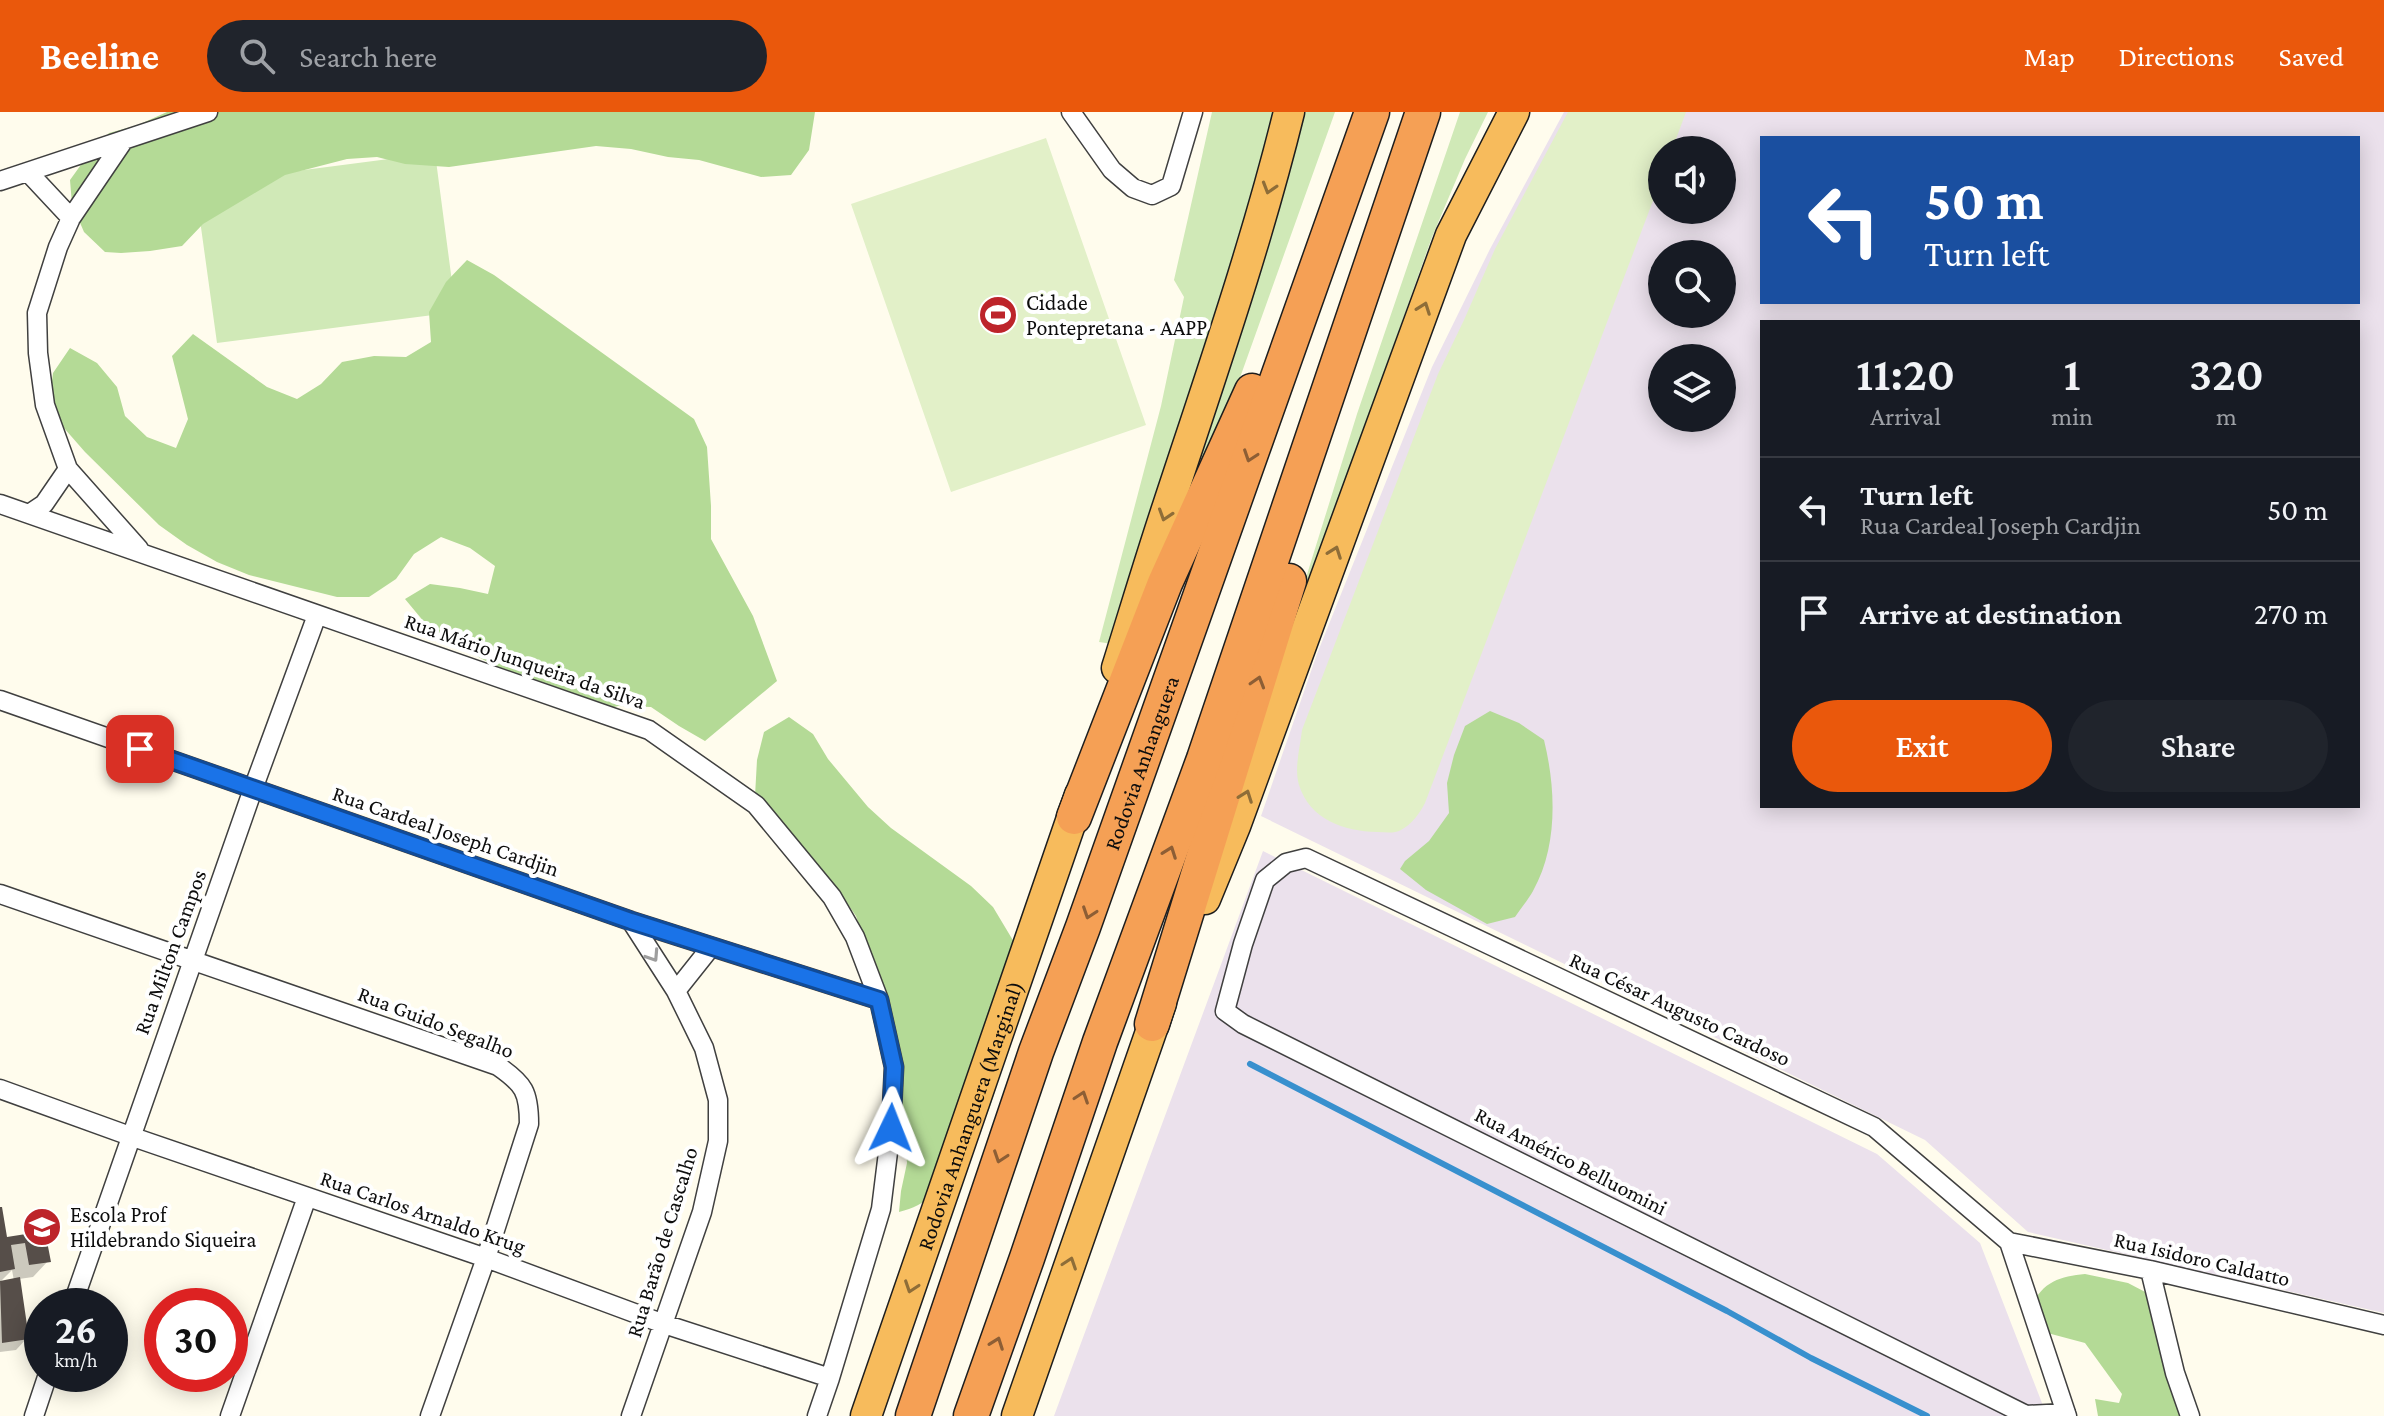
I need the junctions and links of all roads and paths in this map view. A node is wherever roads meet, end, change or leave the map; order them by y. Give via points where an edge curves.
1 (208, 112) edge
2 (1071, 112) edge
3 (1193, 112) edge
4 (1289, 112) edge
5 (1372, 112) edge
6 (1423, 112) edge
7 (1443, 112) edge
8 (1514, 112) edge
9 (124, 140) junction
10 (1360, 145) junction
11 (28, 172) junction
12 (0, 181) edge
13 (71, 218) junction
14 (68, 469) junction
15 (0, 504) edge
16 (29, 514) junction
17 (141, 551) junction
18 (317, 615) junction
19 (0, 700) edge
20 (253, 789) junction
21 (1074, 817) junction
22 (1306, 858) joint
23 (0, 894) edge
24 (631, 921) junction
25 (711, 947) junction
26 (192, 961) junction
27 (676, 991) junction
28 (879, 1000) junction
29 (1152, 1024) junction
30 (0, 1089) edge
31 (130, 1136) junction
32 (307, 1197) junction
33 (2009, 1242) junction
34 (486, 1258) junction
35 (2150, 1270) junction
36 (78, 1288) edge
37 (664, 1324) junction
38 (2384, 1325) edge
39 (830, 1378) junction
40 (42, 1392) edge
41 (2066, 1414) edge
42 (34, 1416) edge
43 (230, 1416) edge
44 (430, 1416) edge
45 (631, 1416) edge
46 (817, 1416) edge
47 (866, 1416) edge
48 (913, 1416) edge
49 (971, 1416) edge
50 (1017, 1416) edge
51 (2190, 1416) edge

1 - 9 street
2 - 3 street via 1112,170 1133,188 1152,195 1171,186
4 -> 21 highway, Rodovia Anhanguera (Marginal) via 1224,339
5 - 10 highway, Rodovia Anhanguera
49 -> 6 highway via 1204,759
29 -> 7 highway via 1348,392
29 -> 8 highway via 1235,826 1451,235
9 - 11 street
9 - 13 street
10 - 21 highway via 1165,583
10 -> 48 highway, Rodovia Anhanguera via 1036,1052
11 - 12 street
11 - 13 street
13 - 14 street via 37,313 45,405
14 - 16 street via 44,504
14 - 17 street
15 - 16 street, Rua Mário Junqueira da Silva
16 - 17 street, Rua Mário Junqueira da Silva
17 - 18 street, Rua Mário Junqueira da Silva
18 - 20 street, Rua Milton Campos
18 - 28 street, Rua Mário Junqueira da Silva via 649,730 756,805 832,897 855,937
19 - 20 street, Rua Cardeal Joseph Cardjin
20 - 24 street, Rua Cardeal Joseph Cardjin
20 - 26 street, Rua Milton Campos
21 -> 47 highway, Rodovia Anhanguera (Marginal)
22 - 33 street, Rua César Augusto Cardoso via 1874,1127
22 - 41 street, Rua Américo Belluomini via 1286,863 1265,880 1225,1011 2026,1415
23 - 26 street, Rua Guido Segalho
24 - 25 street, Rua Cardeal Joseph Cardjin
24 -> 27 street, Rua Barão de Cascalho
25 - 27 street
25 - 28 street, Rua Cardeal Joseph Cardjin
26 - 31 street, Rua Milton Campos
26 - 34 street, Rua Guido Segalho via 498,1066 520,1081 529,1102 529,1124
27 - 37 street, Rua Barão de Cascalho via 704,1048 718,1100 718,1141 702,1212
28 - 39 street, Rua Mário Junqueira da Silva via 894,1067 881,1209
50 -> 29 highway
30 - 31 street, Rua Carlos Arnaldo Krug
31 - 32 street, Rua Carlos Arnaldo Krug
31 - 36 street, Rua Milton Campos
32 - 34 street, Rua Carlos Arnaldo Krug
32 - 43 street
33 - 35 street, Rua Isidoro Caldatto
33 - 41 street
34 - 37 street, Rua Carlos Arnaldo Krug
34 - 44 street, Rua Guido Segalho
35 - 38 street, Rua Isidoro Caldatto
35 - 51 street
37 - 39 street, Rua Carlos Arnaldo Krug
37 - 45 street, Rua Barão de Cascalho
39 - 46 street, Rua Mário Junqueira da Silva
40 - 42 street

